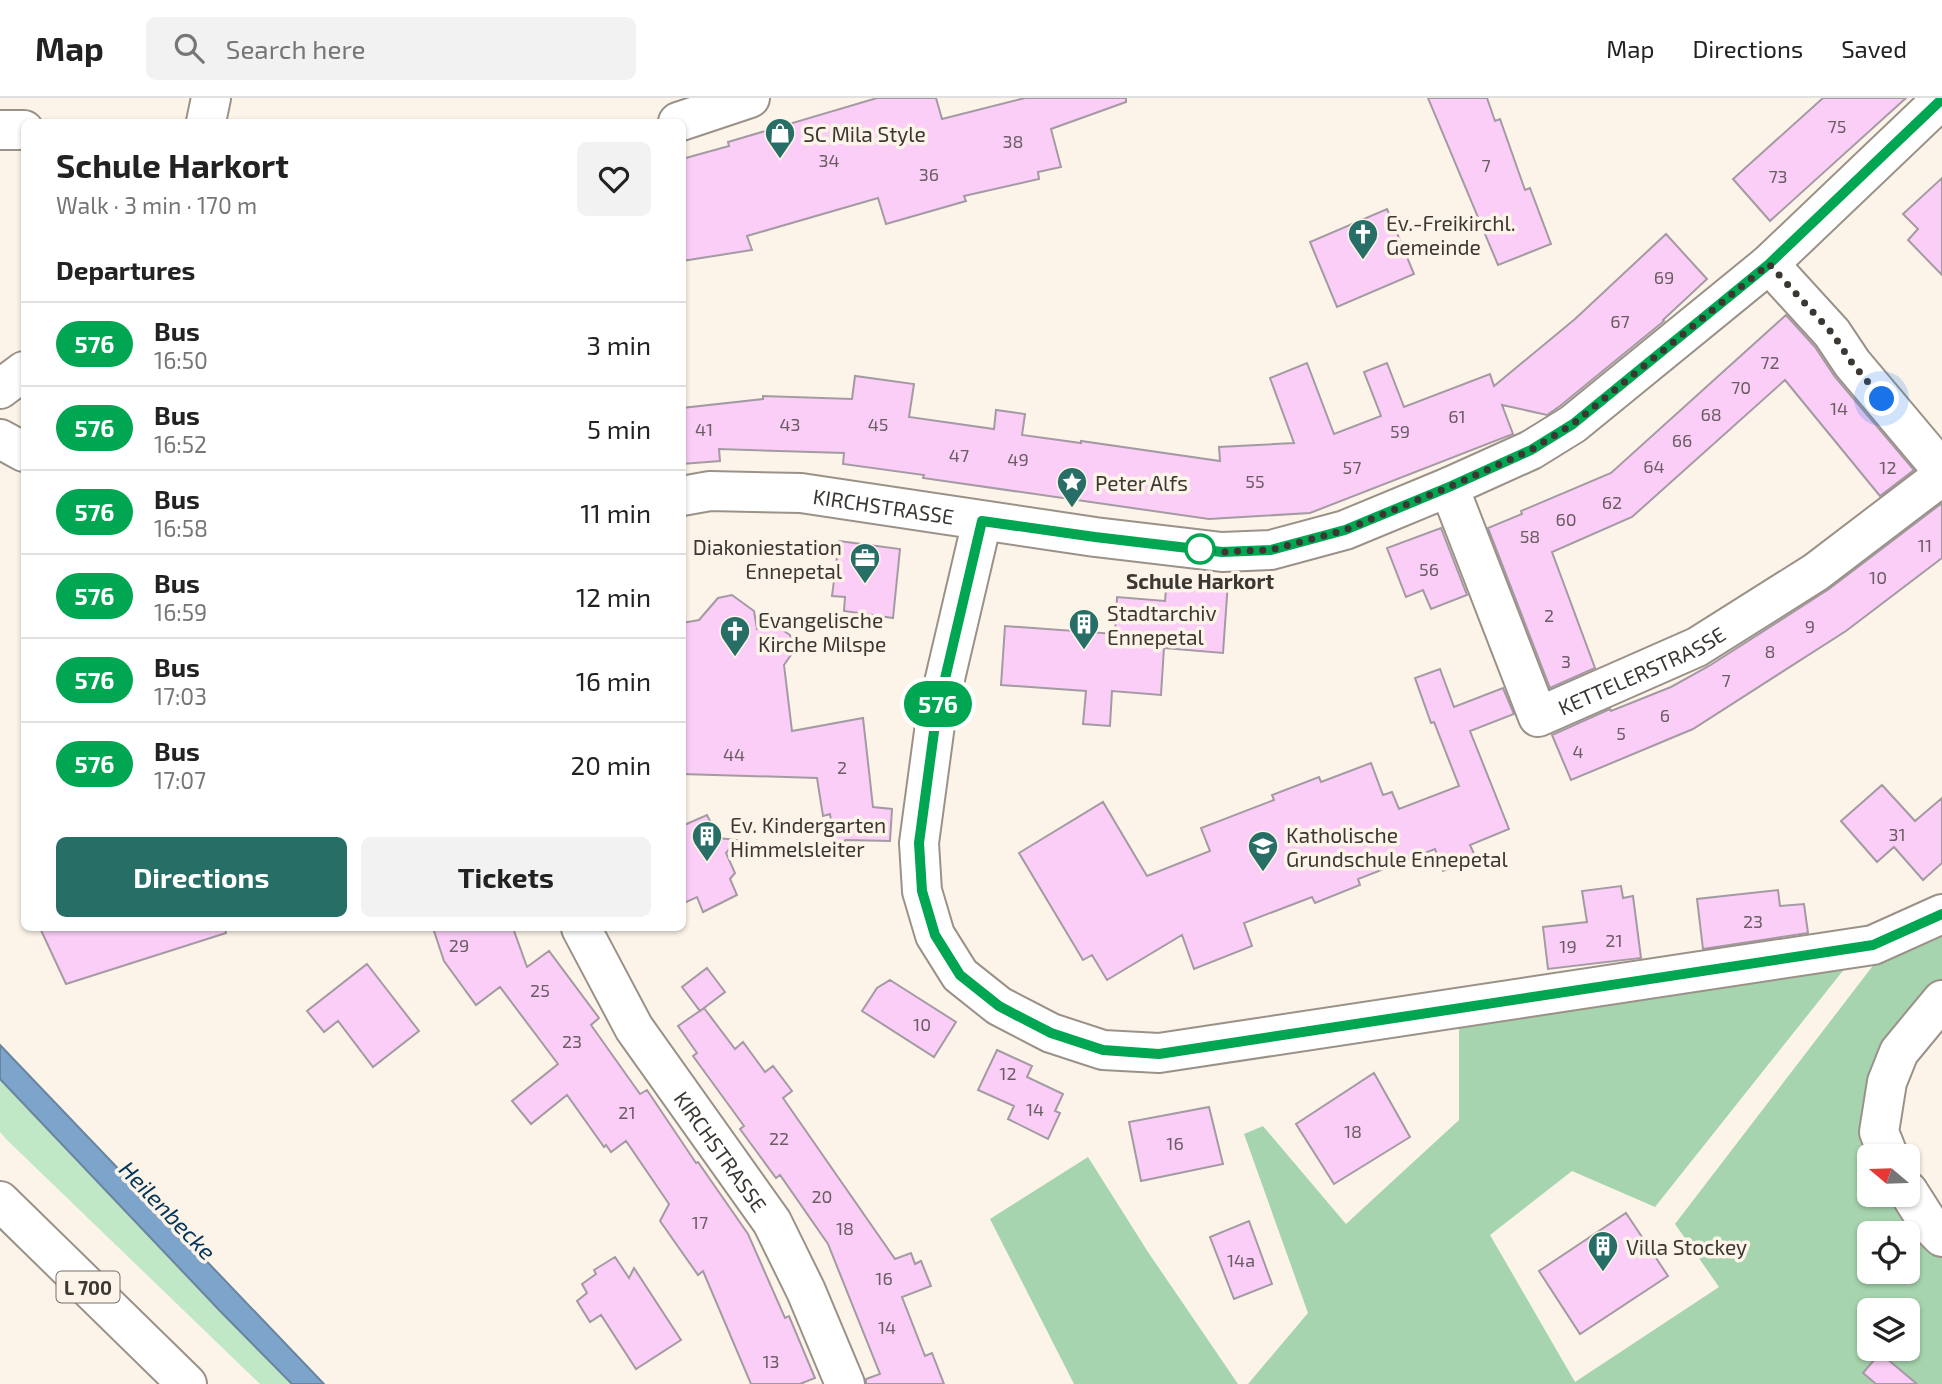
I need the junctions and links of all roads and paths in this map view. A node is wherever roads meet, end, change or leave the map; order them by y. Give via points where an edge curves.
1 (211, 98) edge
2 (750, 98) edge
3 (1942, 99) edge
4 (207, 119) edge
5 (686, 119) edge
6 (0, 130) edge
7 (21, 130) edge
8 (1769, 264) junction
9 (21, 373) edge
10 (0, 389) edge
11 (0, 439) edge
12 (21, 450) edge
13 (1942, 473) edge
14 (1449, 487) junction
15 (686, 495) edge
16 (982, 521) junction
17 (1942, 914) edge
18 (583, 931) edge
19 (1942, 1000) edge
20 (1884, 1144) edge
21 (0, 1201) edge
22 (1919, 1208) edge
23 (1942, 1237) edge
24 (187, 1384) edge
25 (845, 1384) edge

1 - 4 street
2 - 5 street
3 - 8 street, KIRCHSTRASSE
6 - 7 street
8 - 13 street, KETTELERSTRASSE via 1832,333
8 - 14 street, KIRCHSTRASSE via 1573,424 1531,450
9 - 10 street
11 - 12 street
13 - 14 street, KETTELERSTRASSE via 1816,572 1697,648 1538,717
14 - 16 street, KIRCHSTRASSE via 1345,530 1271,550 1222,552
15 - 16 street, KIRCHSTRASSE via 710,491 801,493
16 - 17 street via 936,717 919,843 922,891 935,935 960,975 999,1006 1051,1033 1103,1050 1159,1054 1873,945
18 - 25 street, KIRCHSTRASSE via 634,1028 772,1222
19 - 20 street via 1899,1052 1887,1082 1879,1132
21 - 24 street, L 700
22 - 23 street

